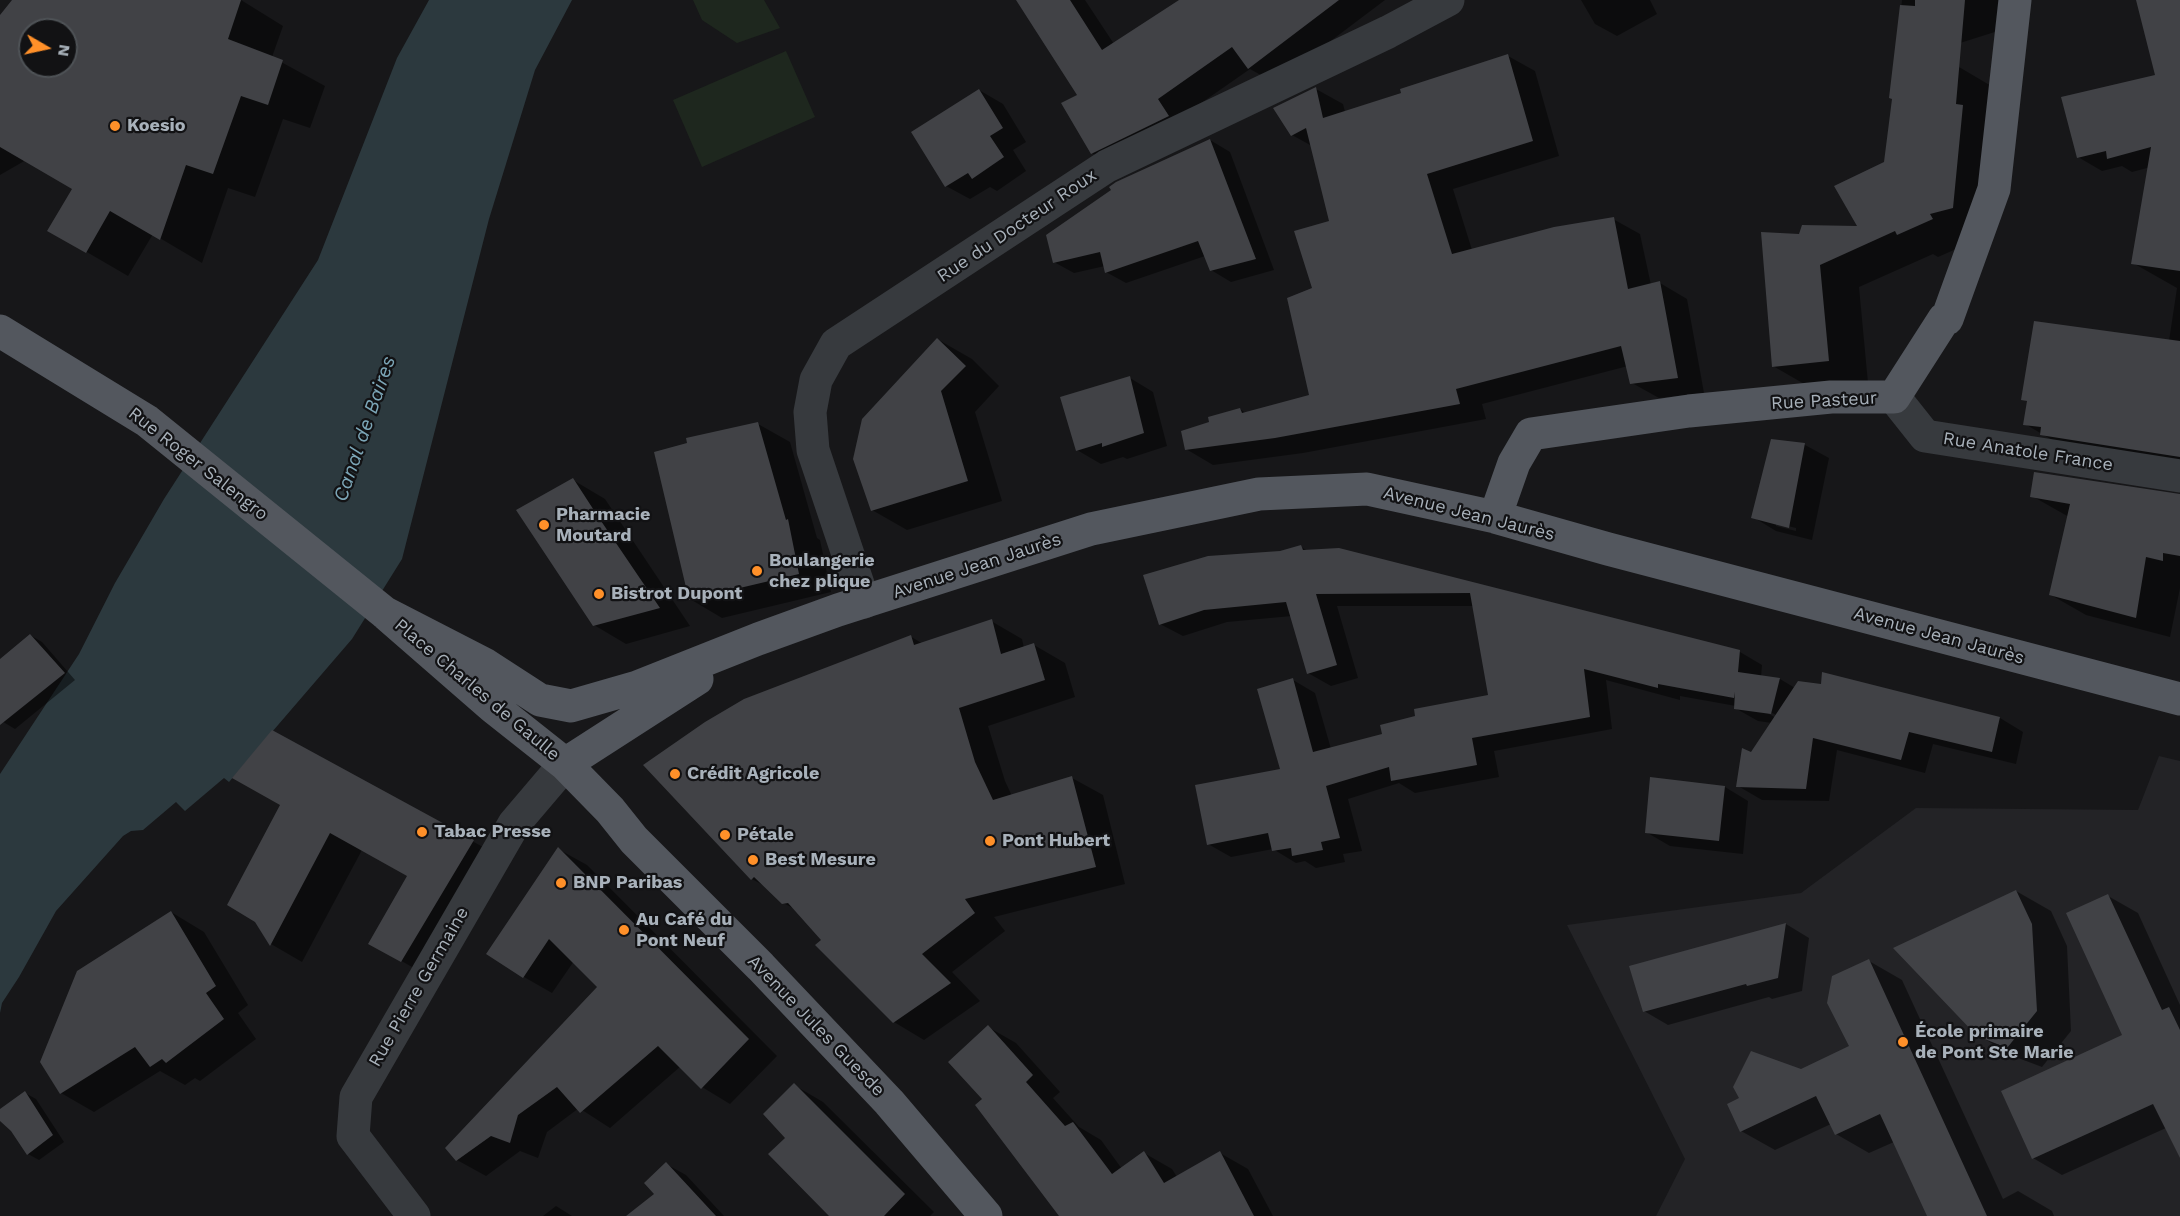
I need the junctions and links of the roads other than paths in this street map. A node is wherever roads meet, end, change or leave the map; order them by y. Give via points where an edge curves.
1 (1448, 0) edge
2 (2015, 0) edge
3 (0, 331) edge
4 (1894, 397) junction
5 (2180, 476) edge
6 (1495, 517) junction
7 (864, 602) junction
8 (385, 613) junction
9 (758, 639) junction
10 (637, 687) junction
11 (2180, 699) edge
12 (571, 706) joint
13 (565, 764) junction
14 (414, 1216) edge
15 (986, 1216) edge

1 - 7 street, Rue du Docteur Roux via 1107,166 836,344 816,380 810,412 813,450
2 - 4 main road, Rue Pasteur via 1994,189 1947,320
3 - 8 main road, Rue Roger Salengro via 147,421
4 - 5 street, Rue Anatole France via 1925,436
4 - 6 main road, Rue Pasteur via 1831,397 1689,411 1531,434 1514,463
6 - 7 main road, Avenue Jean Jaurès via 1367,489 1259,494 1091,529
6 - 11 main road, Avenue Jean Jaurès
7 - 9 main road, Avenue Jean Jaurès
8 - 12 main road, Place Charles de Gaulle via 486,665 540,700
8 - 13 main road, Place Charles de Gaulle
9 - 10 main road, Avenue Jean Jaurès
9 - 13 main road, Avenue Jean Jaurès
10 - 12 main road, Avenue Jean Jaurès
10 - 13 main road, Avenue Jean Jaurès
13 - 14 street, Rue Pierre Germaine via 514,824 356,1097 354,1136
13 - 15 main road, Avenue Jules Guesde via 889,1102

